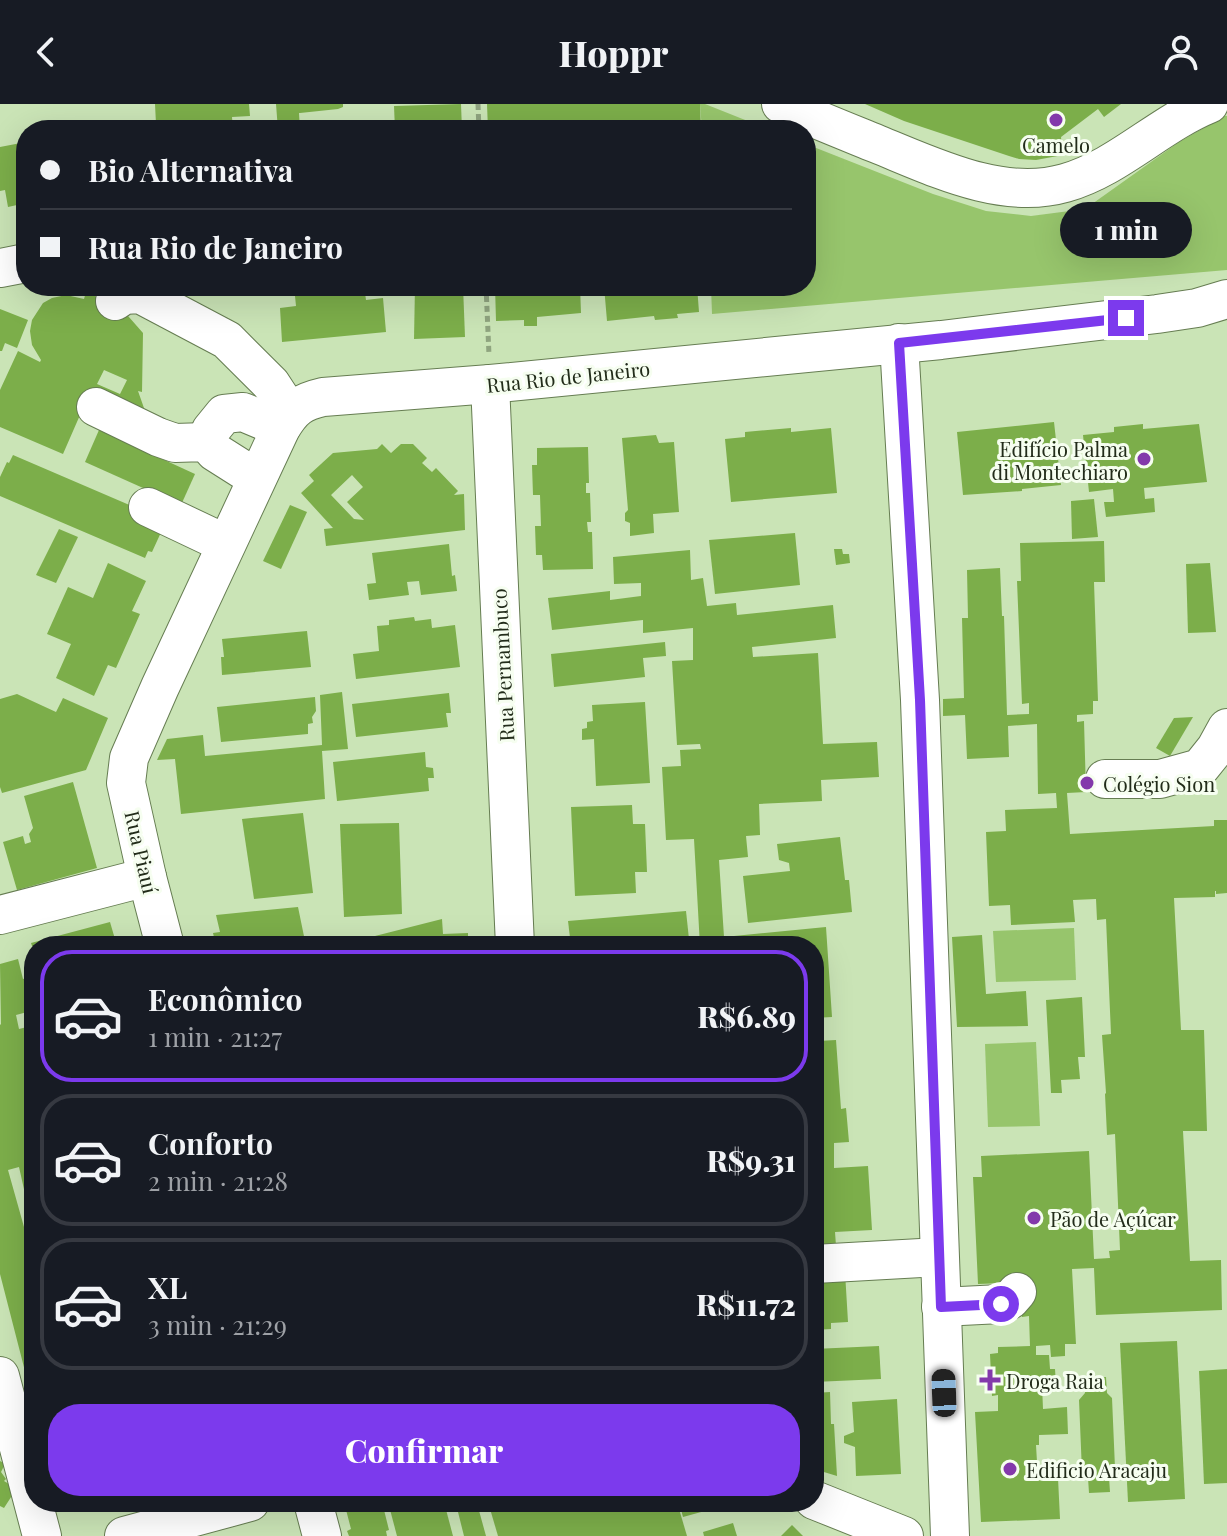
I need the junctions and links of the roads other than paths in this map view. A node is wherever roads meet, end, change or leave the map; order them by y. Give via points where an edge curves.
1 (781, 104) edge
2 (1209, 104) edge
3 (1227, 287) edge
4 (122, 296) edge
5 (144, 296) edge
6 (1227, 299) edge
7 (115, 301) dead end
8 (899, 343) junction
9 (719, 361) junction
10 (490, 384) junction
11 (96, 407) dead end
12 (210, 416) junction
13 (285, 420) junction
14 (256, 478) junction
15 (148, 507) dead end
16 (226, 544) junction
17 (1227, 728) edge
18 (1105, 779) dead end
19 (147, 877) junction
20 (0, 915) edge
21 (162, 936) edge
22 (515, 936) edge
23 (939, 1257) junction
24 (824, 1263) edge
25 (1017, 1292) dead end
26 (941, 1307) junction
27 (0, 1376) edge
28 (24, 1467) edge
29 (824, 1504) edge
30 (36, 1512) edge
31 (216, 1512) edge
32 (316, 1512) edge
33 (140, 1534) edge
34 (42, 1536) edge
35 (322, 1536) edge
36 (904, 1536) edge
37 (950, 1536) edge

1 - 2 street via 947,172 1000,186 1035,187 1096,170
3 - 9 street via 718,340
4 - 7 street
5 - 13 street via 227,340 271,384
6 - 8 street, Rua Rio de Janeiro via 1157,314
8 - 9 street, Rua Rio de Janeiro
8 - 23 street via 920,700
9 - 10 street, Rua Rio de Janeiro
10 - 13 street, Rua Rio de Janeiro via 323,397 305,401
10 - 22 street, Rua Pernambuco
11 - 12 street via 175,443
12 - 13 street via 243,412
12 - 14 street via 215,452
13 - 14 street
14 - 16 street
15 - 16 street
16 - 19 street, Rua Piauí via 129,758 126,783
17 - 18 street via 1200,768 1160,779
19 - 20 street
19 - 21 street, Rua Piauí
23 - 24 street
23 - 26 street
25 - 26 street via 1001,1304
26 - 37 street
27 - 28 street
29 - 36 street
30 - 34 street
31 - 33 street
32 - 35 street

